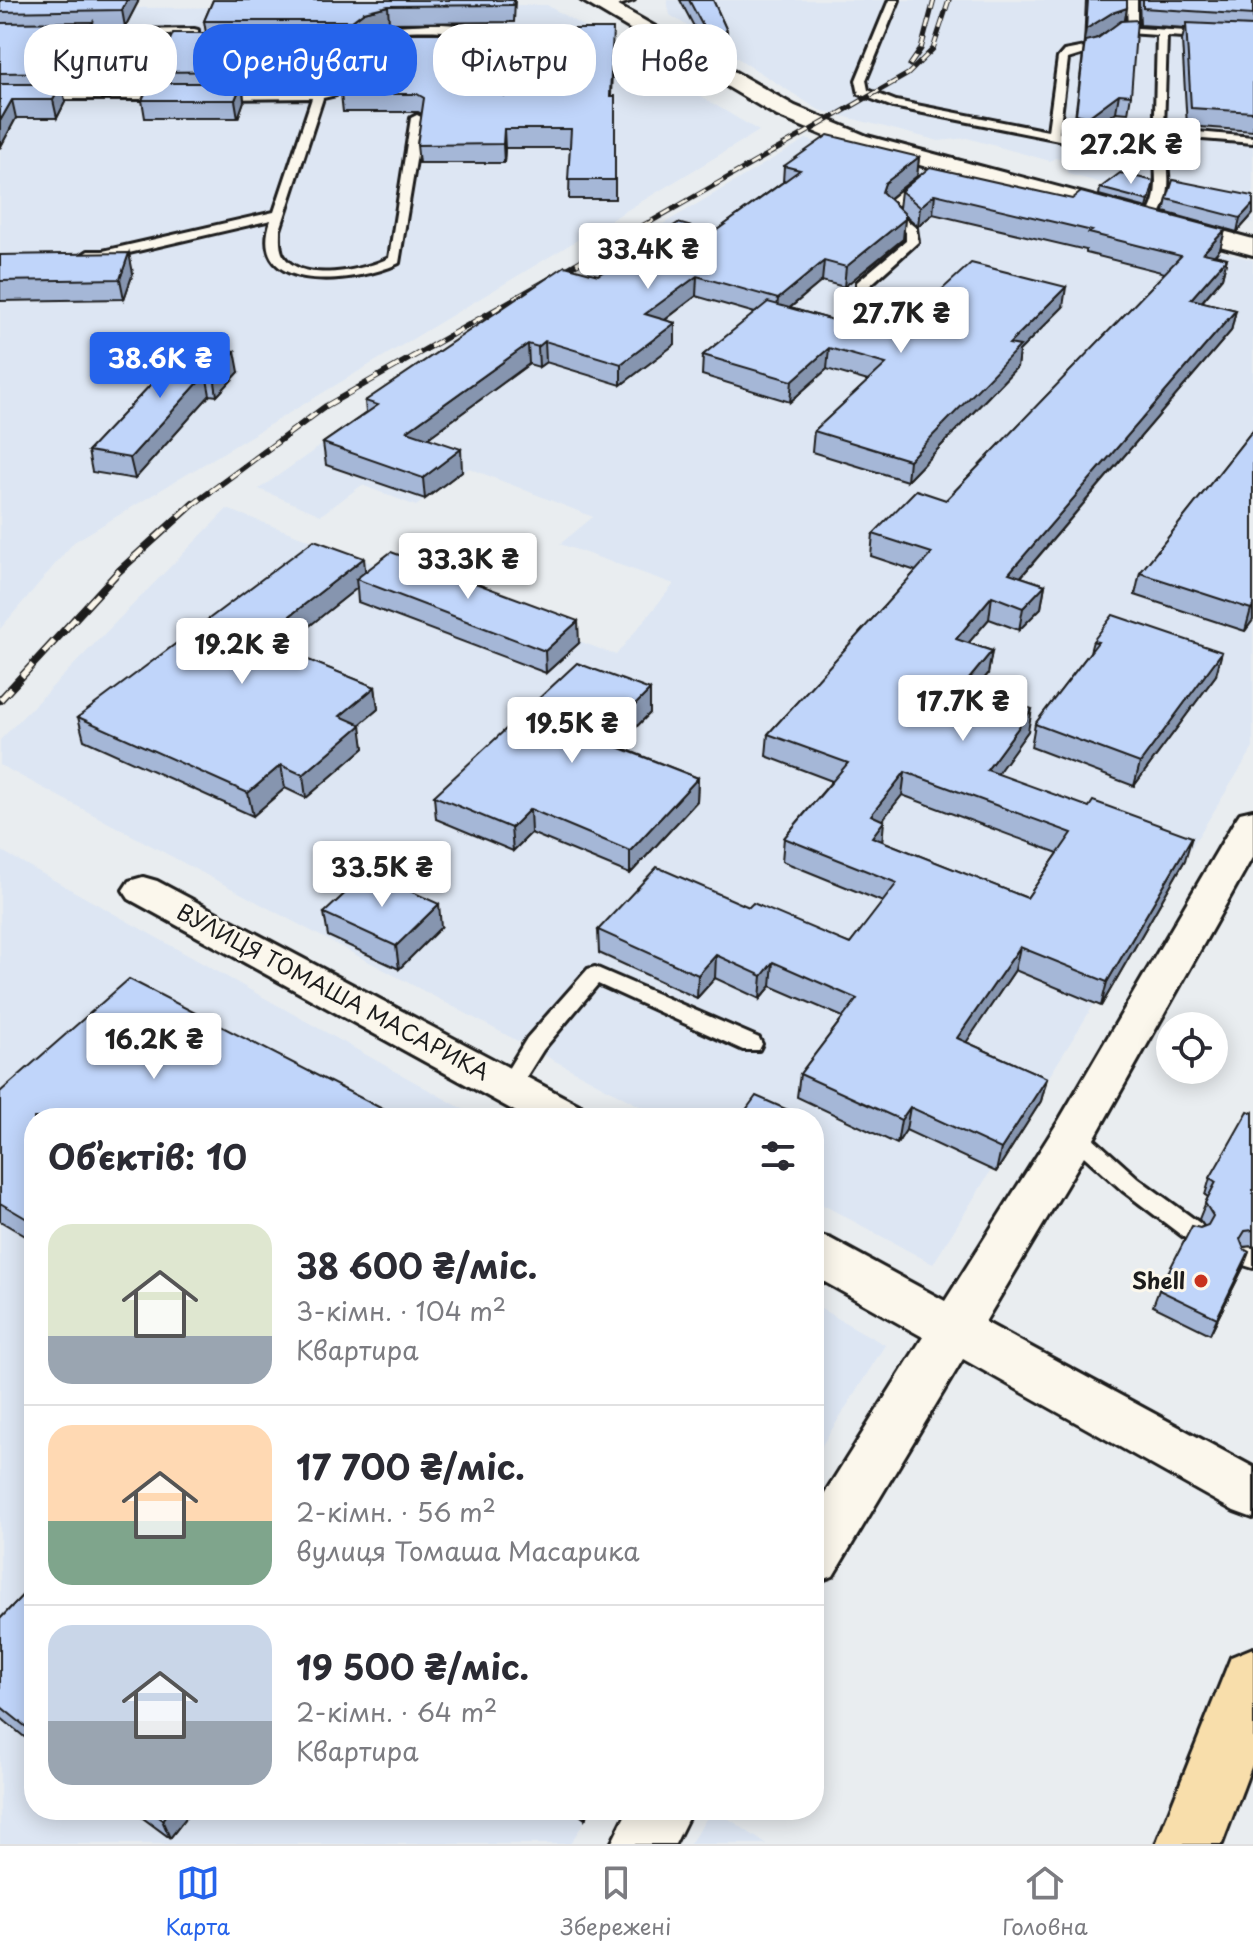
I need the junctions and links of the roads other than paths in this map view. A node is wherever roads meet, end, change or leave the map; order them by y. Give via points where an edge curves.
1 (894, 0) edge
2 (1132, 0) edge
3 (609, 2) edge
4 (1132, 31) junction
5 (1162, 33) junction
6 (1253, 38) edge
7 (189, 44) edge
8 (193, 44) edge
9 (0, 96) edge
10 (191, 96) edge
11 (319, 96) edge
12 (417, 118) edge
13 (1158, 132) junction
14 (1053, 134) junction
15 (1253, 140) edge
16 (1161, 157) junction
17 (944, 164) junction
18 (278, 215) junction
19 (1150, 219) junction
20 (1253, 247) edge
21 (73, 256) edge
22 (862, 285) dead end
23 (1249, 838) edge
24 (143, 890) dead end
25 (751, 1044) dead end
26 (508, 1087) junction
27 (547, 1108) edge
28 (1074, 1134) junction
29 (1193, 1231) edge
30 (824, 1258) edge
31 (953, 1329) junction
32 (1253, 1494) edge
33 (824, 1542) edge
34 (1253, 1679) edge
35 (656, 1820) edge
36 (641, 1844) edge
37 (1189, 1844) edge

1 - 14 lane via 861,80 863,92 893,104
2 - 4 lane
3 - 17 street via 816,126
4 - 5 lane
4 - 14 lane via 1113,32 1093,48 1063,58
5 - 6 lane
5 - 13 lane
7 - 8 lane
9 - 10 lane
11 - 18 lane
12 - 18 lane via 395,260 376,272 351,276 295,269 279,259 274,246
13 - 15 lane
13 - 16 lane
14 - 16 lane
16 - 19 lane via 1163,190
17 - 19 street
17 - 22 lane via 891,205 889,212 912,231 912,242
18 - 21 lane via 103,255
19 - 20 street
23 - 28 street
24 - 26 street, ВУЛИЦЯ ТОМАША МАСАРИКА
25 - 26 lane via 595,974 535,1044
26 - 27 street, ВУЛИЦЯ ТОМАША МАСАРИКА
28 - 29 lane
28 - 31 street
30 - 31 street
31 - 32 street
31 - 33 street
34 - 37 main road
35 - 36 street

